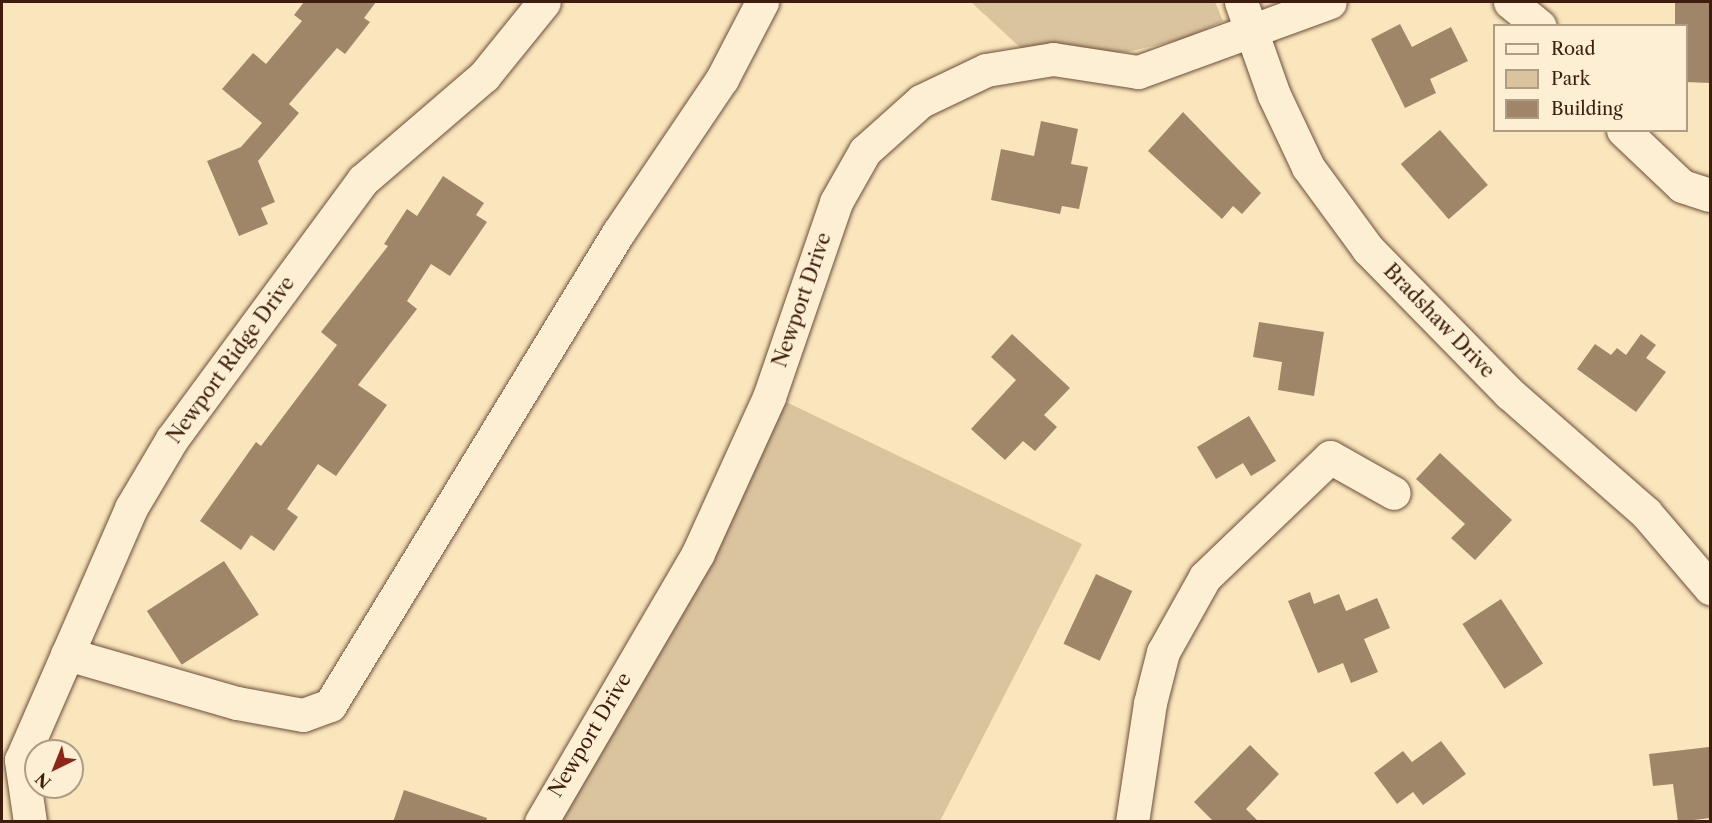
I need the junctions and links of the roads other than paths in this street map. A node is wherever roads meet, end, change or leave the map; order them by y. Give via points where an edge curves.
1 (544, 2) edge
2 (762, 2) edge
3 (1330, 2) edge
4 (1510, 2) edge
5 (1247, 16) edge
6 (1538, 24) edge
7 (1625, 132) edge
8 (1710, 195) edge
9 (1394, 493) dead end
10 (1710, 588) edge
11 (67, 654) junction
12 (13, 788) edge
13 (30, 822) edge
14 (540, 822) edge
15 (1132, 822) edge

1 - 11 street, Newport Ridge Drive via 484,76 363,180 172,439 131,508
2 - 11 street via 722,79 618,233 330,705 303,715 237,703
3 - 5 street, Newport Drive
4 - 6 street
5 - 10 street, Bradshaw Drive via 1274,95 1308,167 1368,249 1509,393 1646,513
5 - 14 street, Newport Drive via 1138,72 1053,59 986,70 921,101 866,152 836,202 769,398 698,553
7 - 8 street via 1682,186
9 - 15 street via 1330,458 1205,577 1163,652 1150,703
11 - 12 street, Newport Ridge Drive via 21,760
12 - 13 street, Newport Ridge Drive

